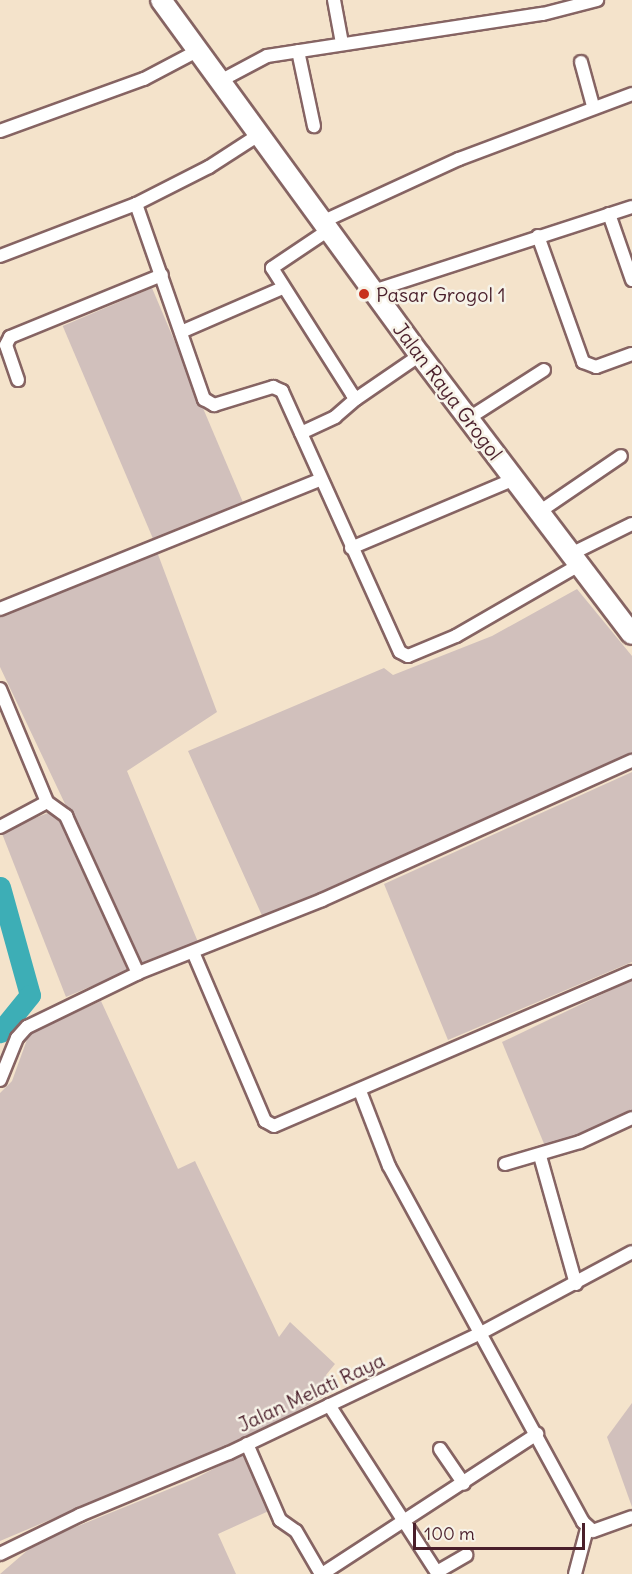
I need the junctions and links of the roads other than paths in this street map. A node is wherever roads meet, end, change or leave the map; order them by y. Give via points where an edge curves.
1 (161, 0) edge
2 (334, 0) edge
3 (597, 0) edge
4 (342, 43) junction
5 (197, 51) junction
6 (298, 51) junction
7 (581, 62) dead end
8 (220, 81) junction
9 (632, 94) edge
10 (593, 106) junction
11 (314, 126) dead end
12 (0, 131) edge
13 (260, 135) junction
14 (136, 204) junction
15 (632, 207) edge
16 (609, 214) junction
17 (327, 225) junction
18 (537, 236) junction
19 (0, 256) edge
20 (162, 275) junction
21 (632, 280) edge
22 (282, 288) junction
23 (373, 291) junction
24 (181, 332) junction
25 (632, 354) edge
26 (420, 355) junction
27 (544, 370) dead end
28 (18, 380) dead end
29 (356, 399) junction
30 (469, 418) junction
31 (302, 434) junction
32 (621, 456) dead end
33 (321, 479) junction
34 (514, 479) junction
35 (539, 512) junction
36 (632, 524) edge
37 (351, 548) junction
38 (575, 560) junction
39 (0, 609) edge
40 (632, 634) edge
41 (0, 689) edge
42 (632, 761) edge
43 (47, 802) junction
44 (0, 827) edge
45 (193, 952) junction
46 (632, 972) edge
47 (138, 973) junction
48 (0, 1080) edge
49 (360, 1091) junction
50 (632, 1118) edge
51 (540, 1156) junction
52 (505, 1164) dead end
53 (632, 1252) edge
54 (576, 1284) junction
55 (481, 1333) junction
56 (329, 1405) junction
57 (537, 1434) junction
58 (247, 1444) junction
59 (440, 1449) dead end
60 (464, 1484) junction
61 (632, 1517) edge
62 (405, 1523) junction
63 (587, 1529) junction
64 (0, 1554) edge
65 (467, 1555) dead end
66 (437, 1573) edge
67 (322, 1574) edge
68 (575, 1574) edge

1 - 5 main road, Jalan Raya Grogol
2 - 4 street
3 - 4 street via 543,14
4 - 6 street
5 - 8 main road, Jalan Raya Grogol
5 - 12 street via 144,79
6 - 8 street via 252,63
6 - 11 street
7 - 10 street
8 - 13 main road, Jalan Raya Grogol
9 - 10 street
10 - 17 street via 459,159
13 - 14 street
13 - 17 main road, Jalan Raya Grogol
14 - 19 street
14 - 20 street
15 - 16 street
16 - 18 street
16 - 21 street
17 - 22 street via 273,265
17 - 23 main road, Jalan Raya Grogol
18 - 23 street
18 - 25 street via 583,362 596,367
20 - 24 street
20 - 28 street via 10,337 6,345
22 - 24 street
22 - 29 street
23 - 26 main road, Jalan Raya Grogol
24 - 31 street via 208,404 280,388
26 - 29 street
26 - 30 main road, Jalan Raya Grogol
27 - 30 street
29 - 31 street via 335,417
30 - 34 main road, Jalan Raya Grogol
31 - 33 street
32 - 35 street
33 - 37 street
33 - 39 street
34 - 35 main road, Jalan Raya Grogol
34 - 37 street
35 - 38 main road, Jalan Raya Grogol
36 - 38 street
37 - 38 street via 398,647 408,656 502,612
38 - 40 main road, Jalan Raya Grogol
41 - 43 street
42 - 45 street via 322,900
43 - 44 street
43 - 47 street via 66,816
45 - 47 street
45 - 49 street via 267,1124 277,1125
46 - 49 street
47 - 48 street via 20,1032
49 - 55 street via 389,1166
50 - 51 street
51 - 52 street
51 - 54 street
53 - 54 street, Jalan Melati Raya
54 - 55 street, Jalan Melati Raya
55 - 56 street, Jalan Melati Raya
55 - 57 street
56 - 58 street, Jalan Melati Raya
56 - 62 street
57 - 60 street
57 - 63 street
58 - 64 street, Jalan Melati Raya via 80,1515
58 - 67 street via 280,1520 296,1531
59 - 60 street
60 - 62 street
61 - 63 street via 604,1528
62 - 66 street
62 - 67 street
63 - 68 street
65 - 66 street

